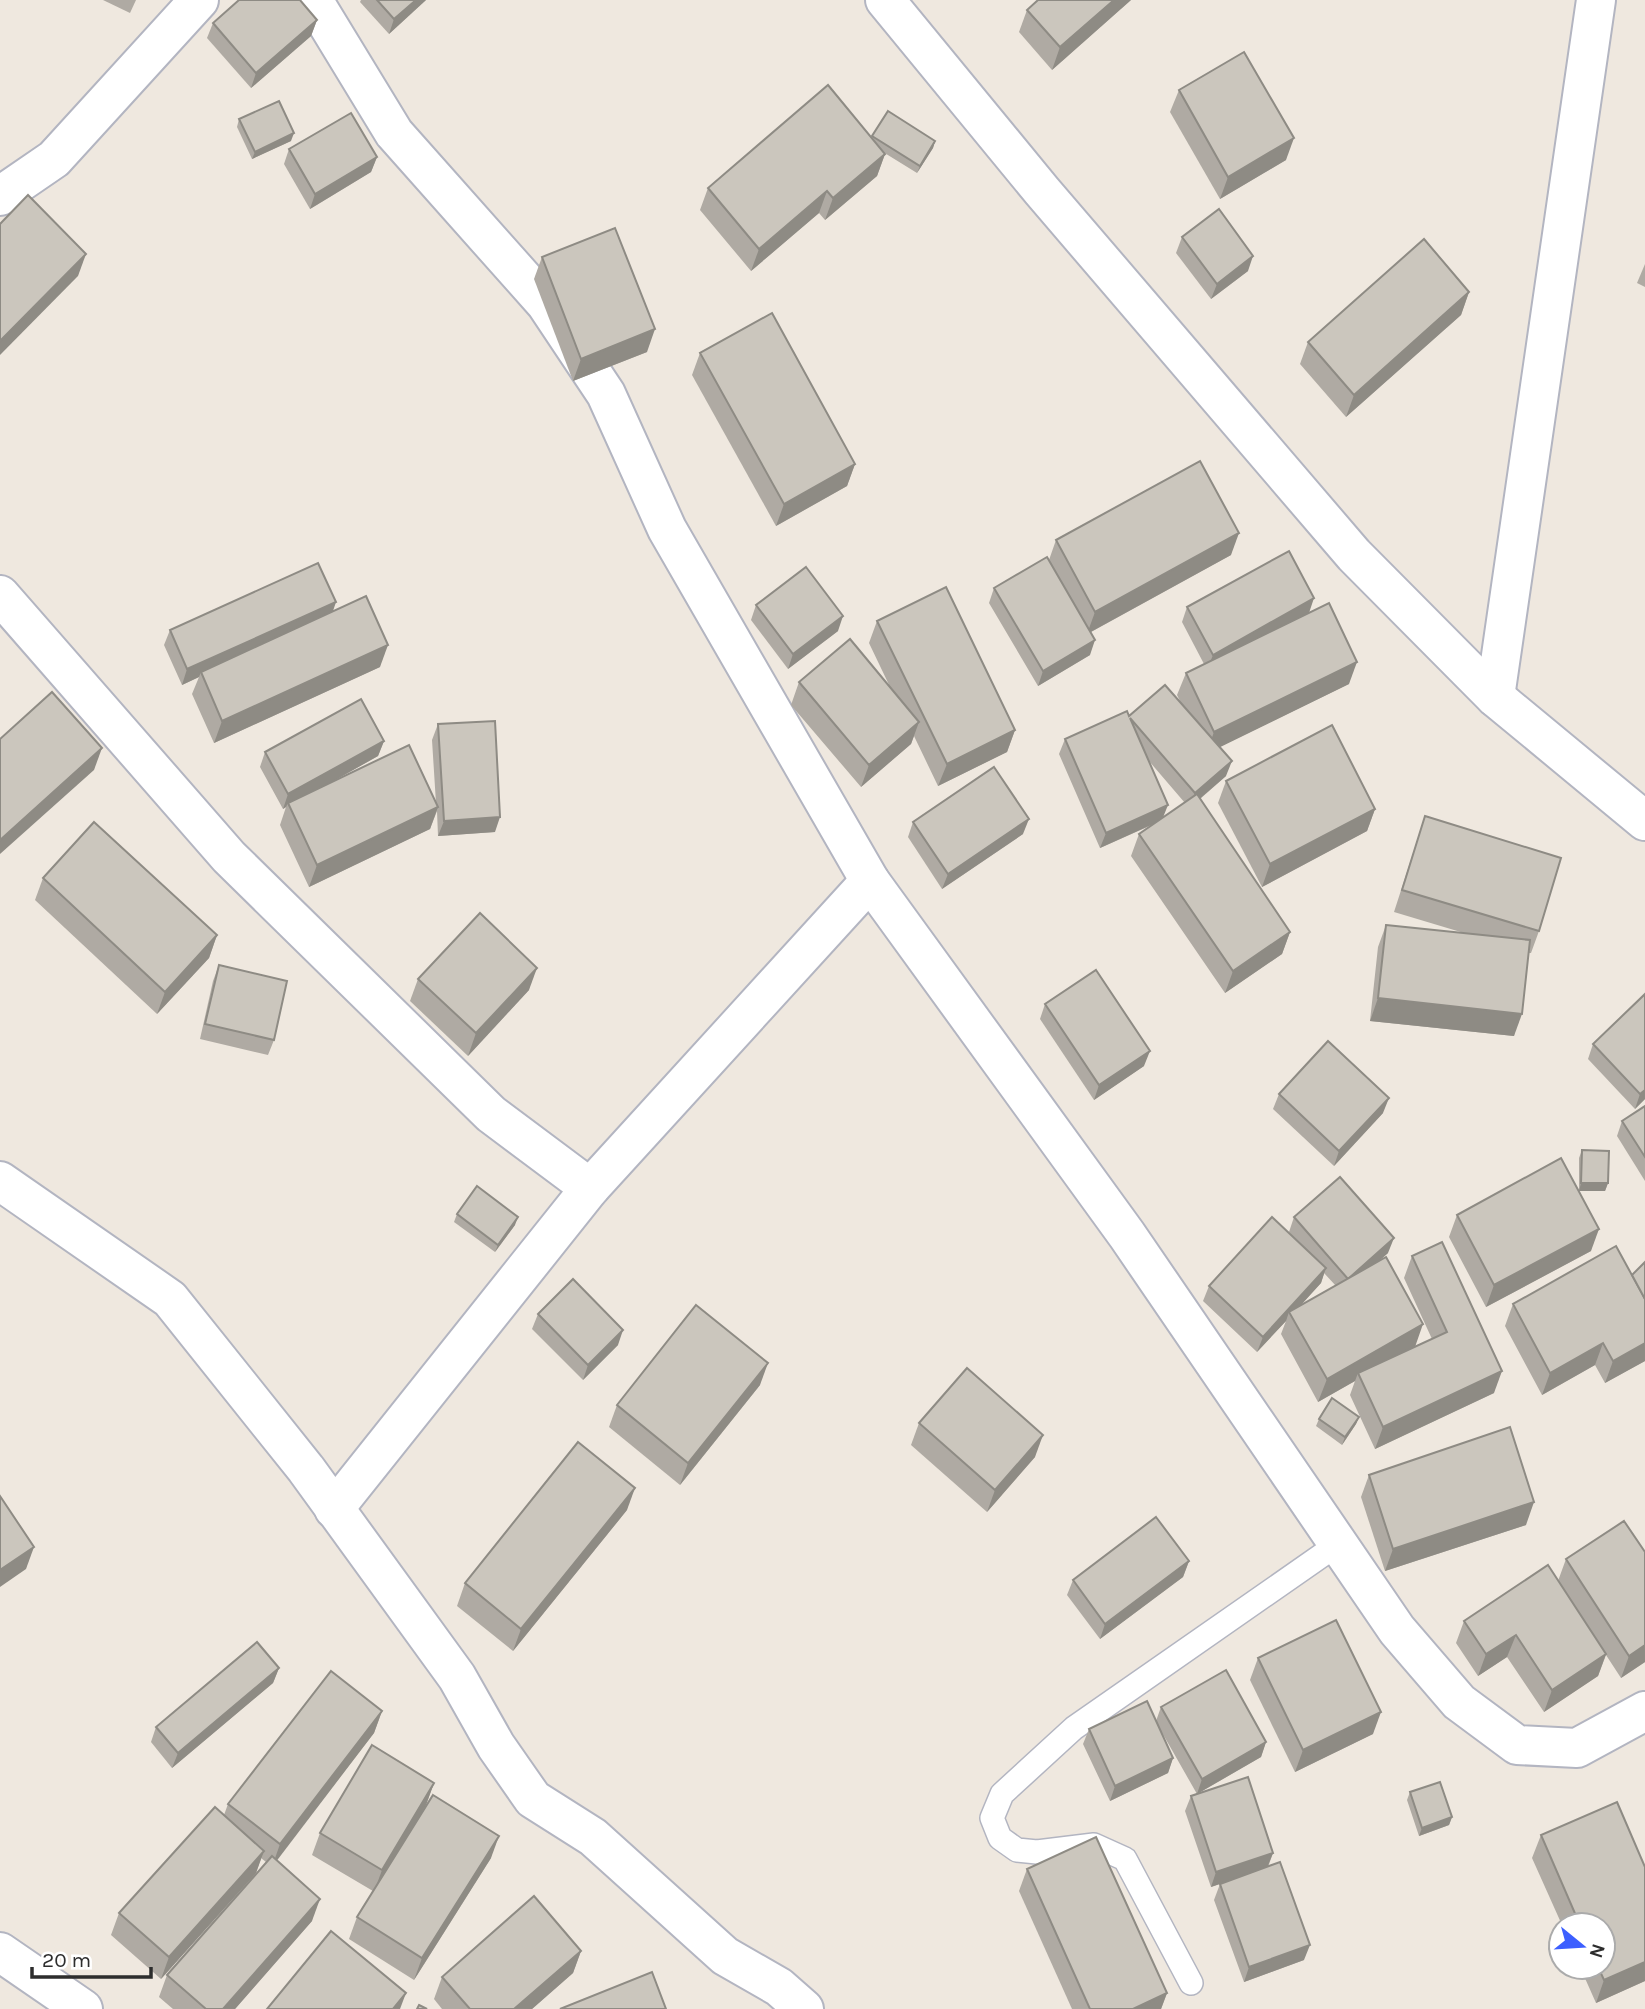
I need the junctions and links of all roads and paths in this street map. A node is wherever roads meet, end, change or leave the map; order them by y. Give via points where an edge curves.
1 (200, 0) edge
2 (313, 0) edge
3 (885, 0) edge
4 (1593, 3) edge
5 (0, 196) edge
6 (0, 596) edge
7 (1495, 697) junction
8 (1645, 821) edge
9 (870, 881) junction
10 (0, 1181) edge
11 (590, 1188) junction
12 (334, 1509) junction
13 (1338, 1544) junction
14 (1645, 1711) edge
15 (0, 1952) edge
16 (1191, 1983) dead end
17 (83, 2009) edge
18 (804, 2009) edge

1 - 5 street via 54,159
2 - 9 street via 394,133 546,304 606,394 667,529
3 - 7 street via 1354,555
4 - 7 street
6 - 11 street via 229,857 491,1114
7 - 8 street
9 - 11 street
9 - 13 street via 1127,1235
10 - 12 street via 170,1299
11 - 12 street
12 - 18 street via 457,1677 533,1799 593,1837 725,1956 779,1987
13 - 14 street via 1397,1630 1459,1702 1517,1745 1577,1748
13 - 16 lane via 1074,1728 1002,1794 992,1818 1000,1838 1017,1850 1094,1845 1125,1859
15 - 17 street

